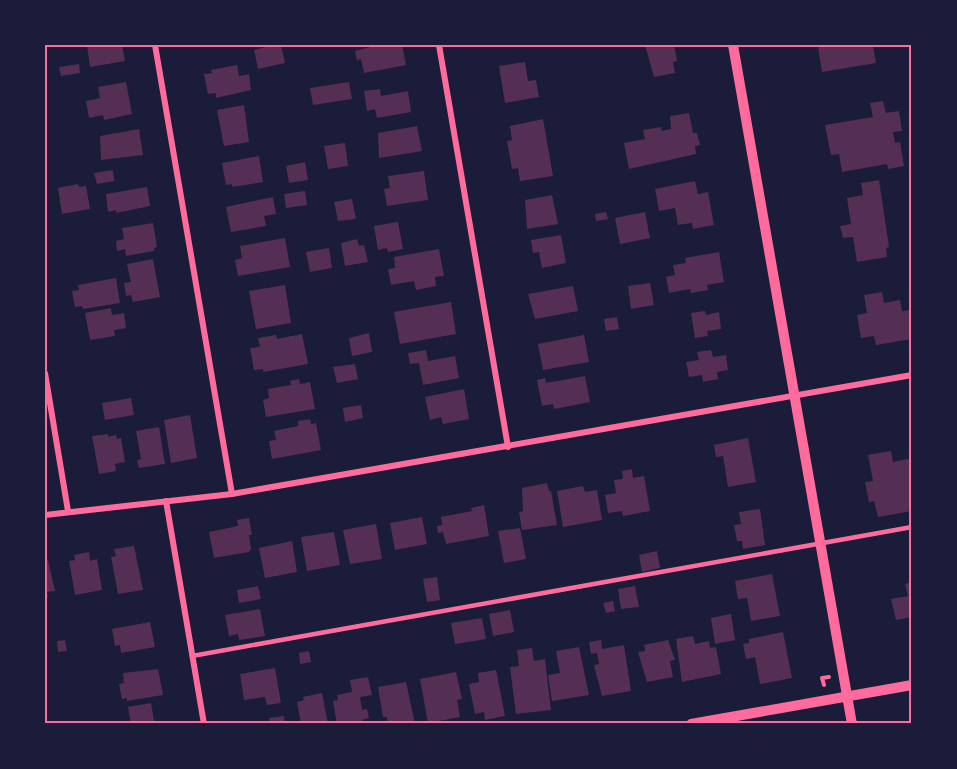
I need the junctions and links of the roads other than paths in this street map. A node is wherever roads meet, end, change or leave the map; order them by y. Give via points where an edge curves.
1 (155, 45) edge
2 (439, 45) edge
3 (734, 45) edge
4 (45, 373) edge
5 (912, 375) edge
6 (795, 395) junction
7 (508, 447) junction
8 (232, 494) junction
9 (166, 501) junction
10 (68, 511) junction
11 (45, 515) edge
12 (912, 527) edge
13 (821, 543) junction
14 (192, 656) junction
15 (912, 685) edge
16 (847, 696) junction
17 (204, 724) edge
18 (690, 724) edge
19 (852, 724) edge

1 - 8 street
2 - 7 street
3 - 6 street
4 - 10 street
5 - 6 street
6 - 7 street
6 - 13 street
7 - 8 street
8 - 9 street
9 - 10 street
9 - 14 street
10 - 11 street
12 - 13 lane
13 - 14 lane
13 - 16 street
14 - 17 street
15 - 16 street
16 - 18 street
16 - 19 street

